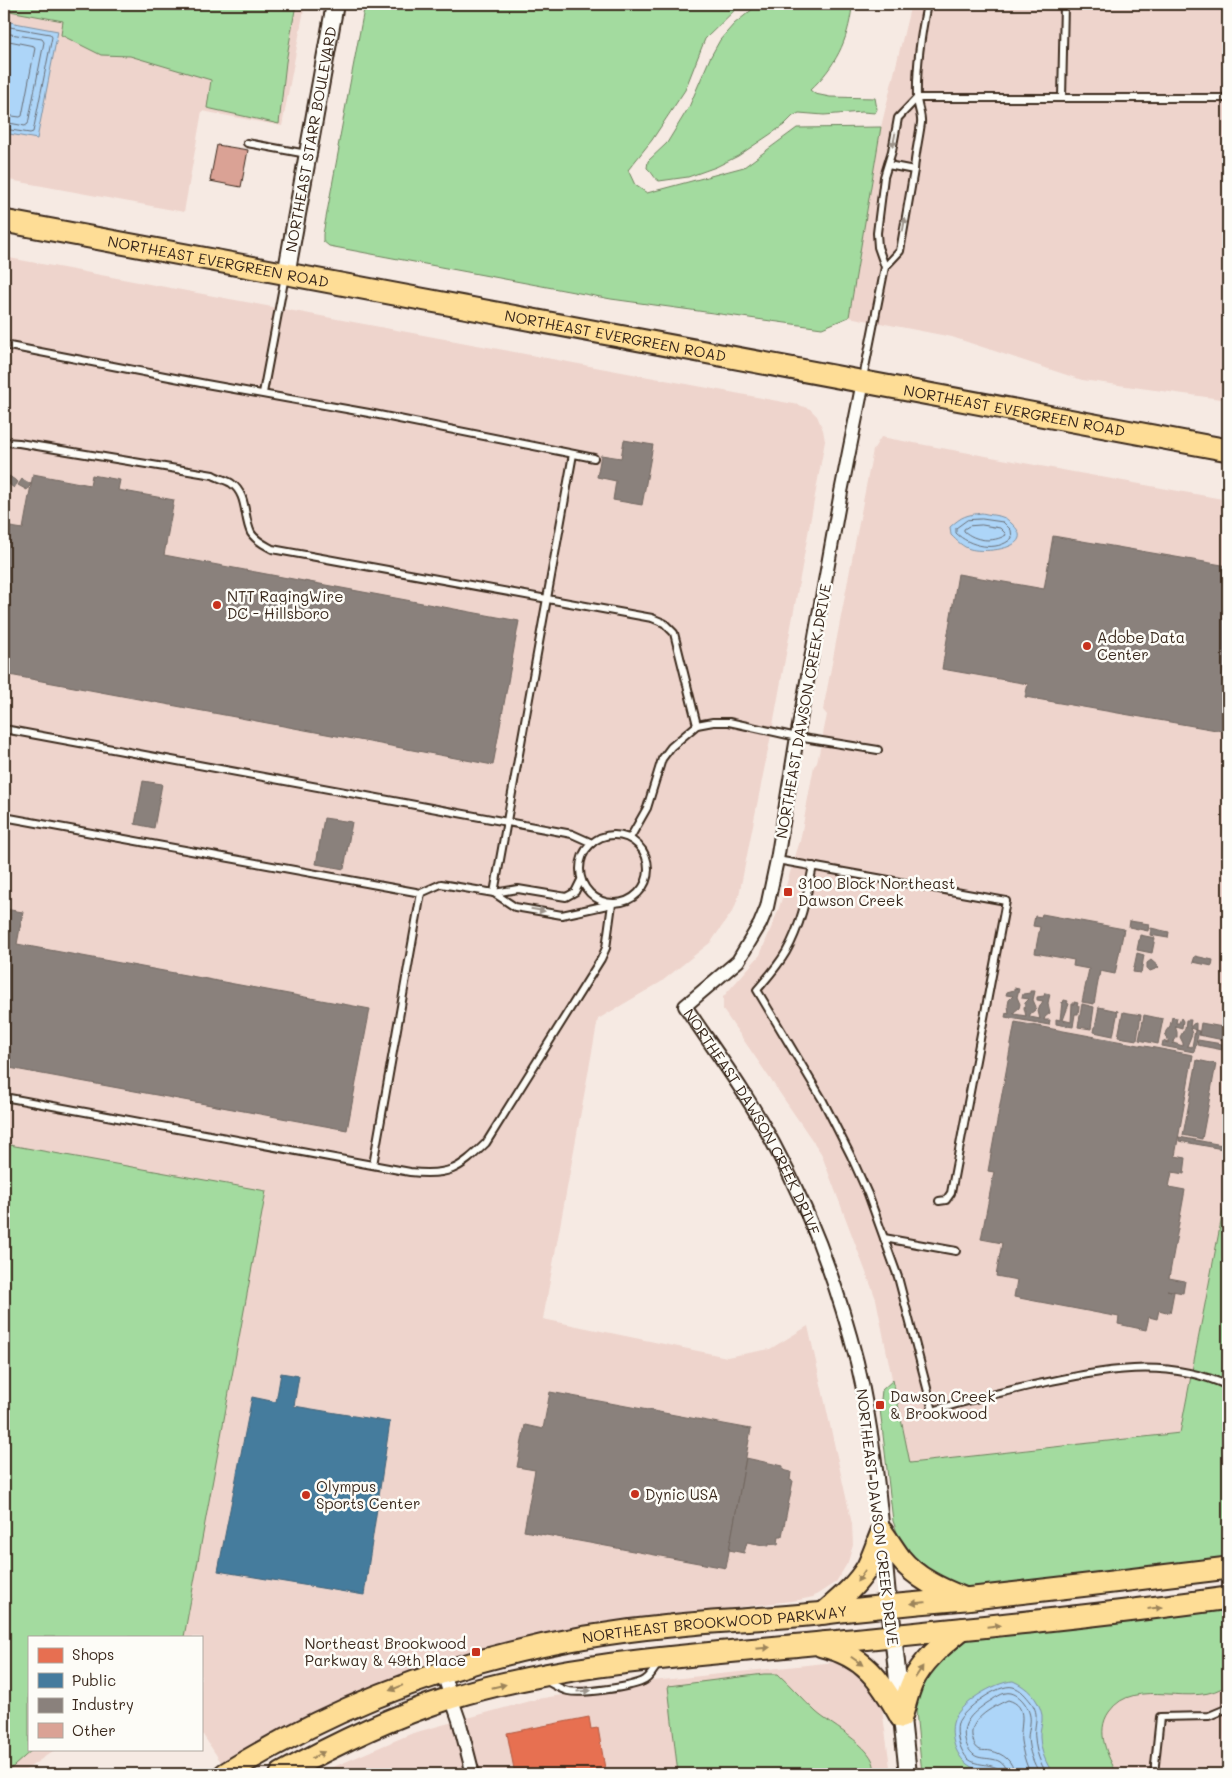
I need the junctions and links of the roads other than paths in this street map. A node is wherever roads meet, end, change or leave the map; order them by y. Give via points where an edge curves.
1 (335, 4) edge
2 (927, 4) edge
3 (1064, 4) edge
4 (917, 98) junction
5 (1062, 98) junction
6 (1228, 98) edge
7 (248, 143) dead end
8 (308, 154) junction
9 (888, 165) junction
10 (914, 170) junction
11 (4, 221) edge
12 (885, 267) junction
13 (286, 274) junction
14 (4, 345) edge
15 (863, 382) junction
16 (263, 393) junction
17 (4, 442) edge
18 (1228, 450) edge
19 (573, 454) junction
20 (594, 458) dead end
21 (547, 598) junction
22 (697, 725) junction
23 (4, 729) edge
24 (797, 736) junction
25 (878, 750) dead end
26 (4, 817) edge
27 (506, 821) junction
28 (630, 838) junction
29 (592, 843) junction
30 (777, 860) junction
31 (813, 866) junction
32 (582, 880) junction
33 (421, 893) junction
34 (494, 893) junction
35 (612, 904) junction
36 (4, 1097) edge
37 (373, 1165) junction
38 (939, 1201) dead end
39 (884, 1238) junction
40 (956, 1252) dead end
41 (1228, 1386) edge
42 (882, 1532) junction
43 (1228, 1568) edge
44 (1228, 1598) edge
45 (964, 1599) junction
46 (890, 1606) junction
47 (824, 1613) junction
48 (962, 1630) junction
49 (893, 1636) junction
50 (812, 1644) junction
51 (442, 1671) junction
52 (451, 1698) junction
53 (1228, 1708) edge
54 (901, 1717) junction
55 (225, 1774) edge
56 (281, 1774) edge
57 (473, 1774) edge
58 (908, 1774) edge
59 (1154, 1774) edge

1 - 8 street, NORTHEAST STARR BOULEVARD
2 - 4 lane via 920,39
3 - 5 lane
4 - 5 lane
4 -> 9 lane via 898,118
4 - 10 lane via 921,121
5 - 6 lane
7 - 8 lane
8 - 13 street, NORTHEAST STARR BOULEVARD
9 - 10 lane
9 - 12 lane via 878,233 878,247
12 -> 10 lane via 900,250
11 - 13 main road, NORTHEAST EVERGREEN ROAD
12 - 15 lane
13 - 15 main road, NORTHEAST EVERGREEN ROAD
13 - 16 lane
14 - 16 lane
15 - 18 main road, NORTHEAST EVERGREEN ROAD
15 - 24 street, NORTHEAST DAWSON CREEK DRIVE
16 - 19 lane
17 - 21 lane via 213,476 230,483 237,490 245,505 252,534 272,550
19 - 20 lane
19 - 21 lane
21 - 22 lane via 664,623 674,633
21 - 27 lane
22 - 24 lane via 729,722
22 - 28 lane via 681,737 662,759 647,808
23 - 27 lane
24 - 25 lane
24 - 30 street, NORTHEAST DAWSON CREEK DRIVE
26 - 33 lane
27 - 29 lane via 572,834
27 - 34 lane
28 - 29 lane via 604,836
28 - 35 lane via 641,847 647,859 646,885 637,896
29 - 32 lane via 583,854
30 - 31 lane
30 - 42 street, NORTHEAST DAWSON CREEK DRIVE via 767,907 750,943 738,960 685,1006 774,1143 812,1226 857,1362
31 - 38 lane via 1006,901 951,1193 946,1200
31 - 39 lane via 794,935 785,953 757,990 822,1099 868,1194
32 - 34 lane via 575,892 566,898 518,890
32 - 35 lane via 588,892
33 - 34 lane via 441,884
33 - 37 lane
34 -> 35 lane via 515,907 562,914
35 - 37 lane via 606,948 601,959 486,1143 468,1160 440,1174
36 - 37 lane
39 - 40 lane
39 - 41 lane via 898,1277 933,1411 968,1400 1120,1369 1195,1373
42 - 45 main road via 912,1569 928,1582
42 - 46 street, NORTHEAST DAWSON CREEK DRIVE
42 -> 47 main road via 868,1567
43 - 45 main road, NORTHEAST BROOKWOOD PARKWAY
48 -> 44 main road, NORTHEAST BROOKWOOD PARKWAY
45 -> 46 main road, NORTHEAST BROOKWOOD PARKWAY
46 - 47 main road, NORTHEAST BROOKWOOD PARKWAY
46 - 49 street, NORTHEAST DAWSON CREEK DRIVE
47 - 51 main road, NORTHEAST BROOKWOOD PARKWAY via 668,1626 587,1637
48 - 49 main road, NORTHEAST BROOKWOOD PARKWAY
54 -> 48 main road via 918,1672 930,1657
49 - 50 main road, NORTHEAST BROOKWOOD PARKWAY
49 - 54 street, NORTHEAST DAWSON CREEK DRIVE
52 -> 50 main road, NORTHEAST BROOKWOOD PARKWAY via 591,1666
50 -> 54 main road via 836,1649 860,1662 885,1688
51 - 52 street
51 -> 55 main road, NORTHEAST BROOKWOOD PARKWAY via 371,1698 298,1732
56 -> 52 main road, NORTHEAST BROOKWOOD PARKWAY via 355,1736
52 - 57 street
53 - 59 lane via 1209,1716 1160,1717
54 - 58 street, NORTHEAST DAWSON CREEK DRIVE

